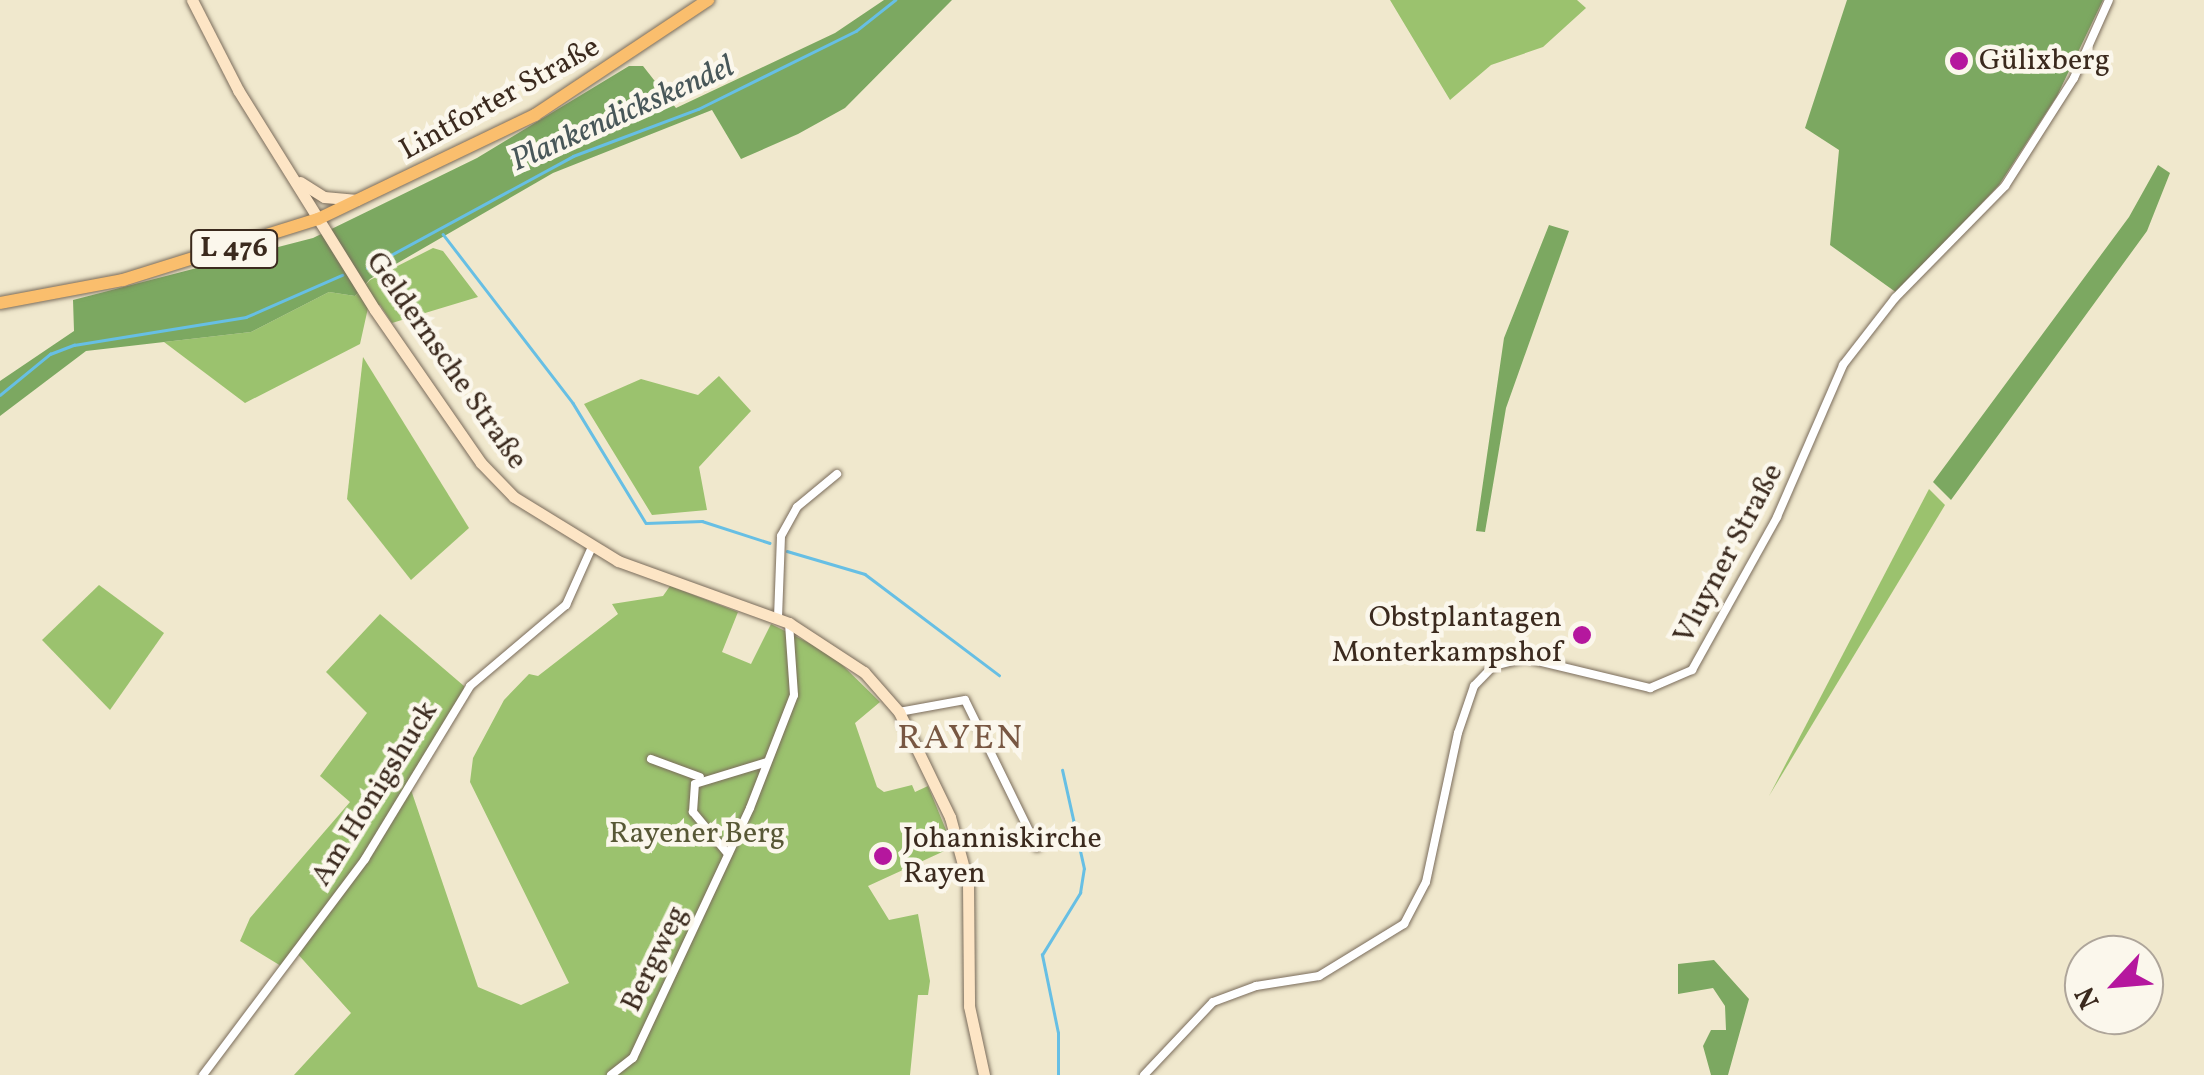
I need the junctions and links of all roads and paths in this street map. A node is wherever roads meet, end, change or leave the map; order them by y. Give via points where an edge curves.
1 (192, 0) edge
2 (708, 0) edge
3 (2109, 0) edge
4 (294, 177) junction
5 (362, 200) junction
6 (318, 219) junction
7 (0, 303) edge
8 (837, 474) dead end
9 (592, 549) junction
10 (783, 621) junction
11 (899, 712) junction
12 (651, 759) dead end
13 (767, 762) junction
14 (700, 778) junction
15 (1037, 846) dead end
16 (728, 854) junction
17 (203, 1075) edge
18 (612, 1075) edge
19 (984, 1075) edge
20 (1144, 1075) edge

1 - 4 main road, Geldernsche Straße via 230,76
2 - 5 main road, Lintforter Straße / L 476 via 535,115
3 - 20 street, Vluyner Straße via 2074,78 2005,186 1895,298 1843,365 1784,502 1692,670 1650,688 1525,658 1493,666 1474,686 1426,882 1404,924 1319,976 1256,986 1213,1002
4 - 5 main road via 324,197
4 - 6 main road, Geldernsche Straße
5 - 6 main road, Lintforter Straße / L 476
6 - 7 main road, Lintforter Straße / L 476 via 123,280
6 - 9 main road, Geldernsche Straße via 482,463 531,512
8 - 10 street via 788,520 779,554
9 - 10 main road, Geldernsche Straße
9 - 17 street, Am Honigshuck via 566,605 470,686 365,859
10 - 11 main road, Geldernsche Straße via 864,672
10 - 13 street, Bergweg via 794,694
11 - 15 street via 966,700
11 - 19 main road, Geldernsche Straße via 950,817 968,883 969,1006
12 - 14 street
13 - 14 street
13 - 16 street, Bergweg
14 - 16 street via 694,812
16 - 18 street, Bergweg via 633,1058

